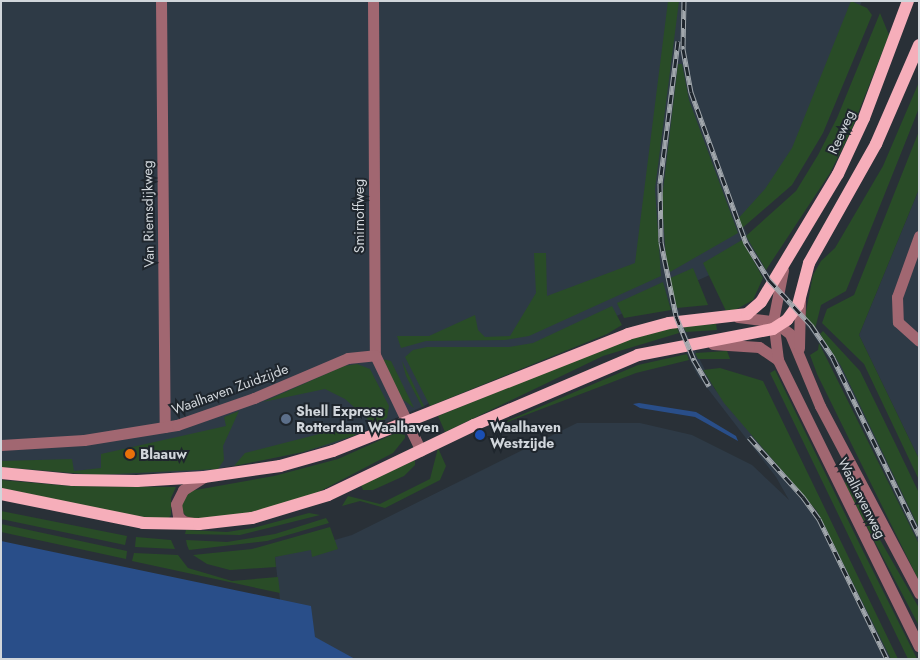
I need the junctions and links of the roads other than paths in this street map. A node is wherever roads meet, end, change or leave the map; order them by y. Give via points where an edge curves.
1 (161, 1) edge
2 (373, 1) edge
3 (908, 1) edge
4 (919, 44) edge
5 (919, 236) edge
6 (784, 266) junction
7 (801, 294) junction
8 (734, 318) junction
9 (773, 326) junction
10 (919, 341) edge
11 (797, 344) junction
12 (668, 347) junction
13 (774, 353) junction
14 (375, 355) junction
15 (407, 422) junction
16 (165, 427) junction
17 (1, 445) edge
18 (421, 451) junction
19 (1, 473) edge
20 (204, 477) junction
21 (1, 494) edge
22 (199, 524) junction
23 (919, 593) edge
24 (919, 646) edge

1 - 16 street, Van Riemsdijkweg
2 - 14 street, Smirnoffweg
3 - 6 main road, Reeweg via 852,146
4 - 7 main road via 868,160 816,248
5 - 10 street via 897,297 898,322
6 - 8 main road, Reeweg via 760,304 752,312
6 - 9 street, Reeweg
7 - 9 main road via 795,310
7 - 11 street
8 - 9 street
8 - 15 main road via 678,322 628,334
9 - 11 street
9 - 12 main road
9 - 13 street, Reeweg
11 - 23 street, Waalhavenweg via 801,362 858,480
12 - 13 street via 736,344
12 - 18 main road via 622,361
13 - 24 street, Waalhavenweg
14 - 15 street, Smirnoffweg
14 - 16 street, Waalhaven Zuidzijde via 348,358 254,398
15 - 18 street
15 - 20 main road via 324,454 280,466
16 - 17 street, Waalhaven Zuidzijde via 84,440
18 - 22 main road via 297,506 252,518
19 - 20 main road via 116,482
20 - 22 street via 183,490 176,504 178,516 183,521
21 - 22 main road via 125,521

